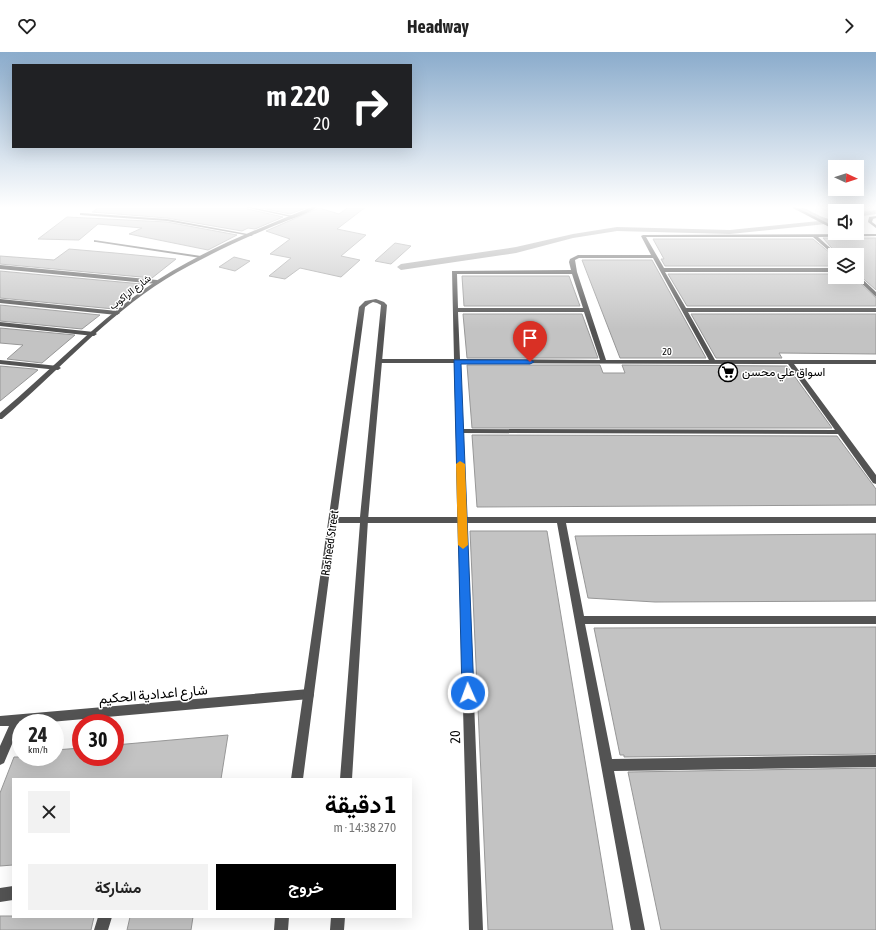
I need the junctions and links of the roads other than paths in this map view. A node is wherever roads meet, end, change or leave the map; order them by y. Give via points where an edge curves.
1 (139, 247) edge
2 (224, 247) edge
3 (649, 247) edge
4 (201, 257) junction
5 (655, 257) junction
6 (0, 267) edge
7 (662, 270) junction
8 (828, 270) edge
9 (574, 272) junction
10 (157, 282) junction
11 (864, 283) edge
12 (876, 295) edge
13 (0, 301) edge
14 (455, 310) junction
15 (587, 310) junction
16 (684, 310) junction
17 (876, 310) edge
18 (116, 313) junction
19 (0, 324) edge
20 (94, 334) junction
21 (379, 361) junction
22 (0, 362) edge
23 (457, 362) junction
24 (604, 362) junction
25 (713, 362) junction
26 (790, 362) junction
27 (876, 362) edge
28 (58, 368) junction
29 (0, 417) edge
30 (459, 432) junction
31 (841, 432) junction
32 (876, 480) edge
33 (462, 519) junction
34 (334, 520) junction
35 (364, 520) junction
36 (561, 520) junction
37 (876, 520) edge
38 (580, 620) junction
39 (876, 620) edge
40 (309, 694) junction
41 (64, 715) edge
42 (12, 720) edge
43 (0, 721) edge
44 (12, 732) edge
45 (0, 759) edge
46 (876, 761) edge
47 (607, 765) junction
48 (297, 778) edge
49 (346, 778) edge
50 (12, 893) edge
51 (0, 895) edge
52 (105, 918) edge
53 (282, 918) edge
54 (338, 918) edge
55 (101, 930) edge
56 (281, 930) edge
57 (337, 930) edge
58 (476, 930) edge
59 (638, 930) edge

1 - 4 street
2 - 4 street, شارع الراكوب
3 - 5 street
4 - 10 street, شارع الراكوب
5 - 7 street
5 - 9 street via 578,256 573,258 572,262
6 - 10 street
7 - 8 street
7 - 16 street
9 - 14 street, 20 via 454,272
9 - 15 street
10 - 18 street, شارع الراكوب
11 - 12 street
13 - 18 street
14 - 15 street
14 - 23 street, 20
15 - 24 street
16 - 17 street
16 - 25 street
18 - 20 street, شارع الراكوب
19 - 20 street
20 - 28 street, شارع الراكوب
21 - 23 street
21 - 34 street, Rasheed Street via 384,305 372,301 362,307
21 - 35 street
22 - 28 street
23 - 24 street, 20
23 - 30 street, 20
24 - 25 street, 20
25 - 26 street, 20
26 - 27 street, 20
26 - 31 street
28 - 29 street, شارع الراكوب
30 - 31 street
30 - 33 street, 20
31 - 32 street
33 - 35 street
33 - 36 street
33 - 58 street, 20
34 - 35 street
34 - 40 street, Rasheed Street
35 - 49 street
36 - 37 street
36 - 38 street
38 - 39 street
38 - 47 street
40 - 41 street, شارع اعدادية الحكيم
40 - 48 street, Rasheed Street
42 - 43 street, شارع اعدادية الحكيم
44 - 45 street
46 - 47 street
47 - 59 street
50 - 51 street
52 - 55 street
53 - 56 street
54 - 57 street

